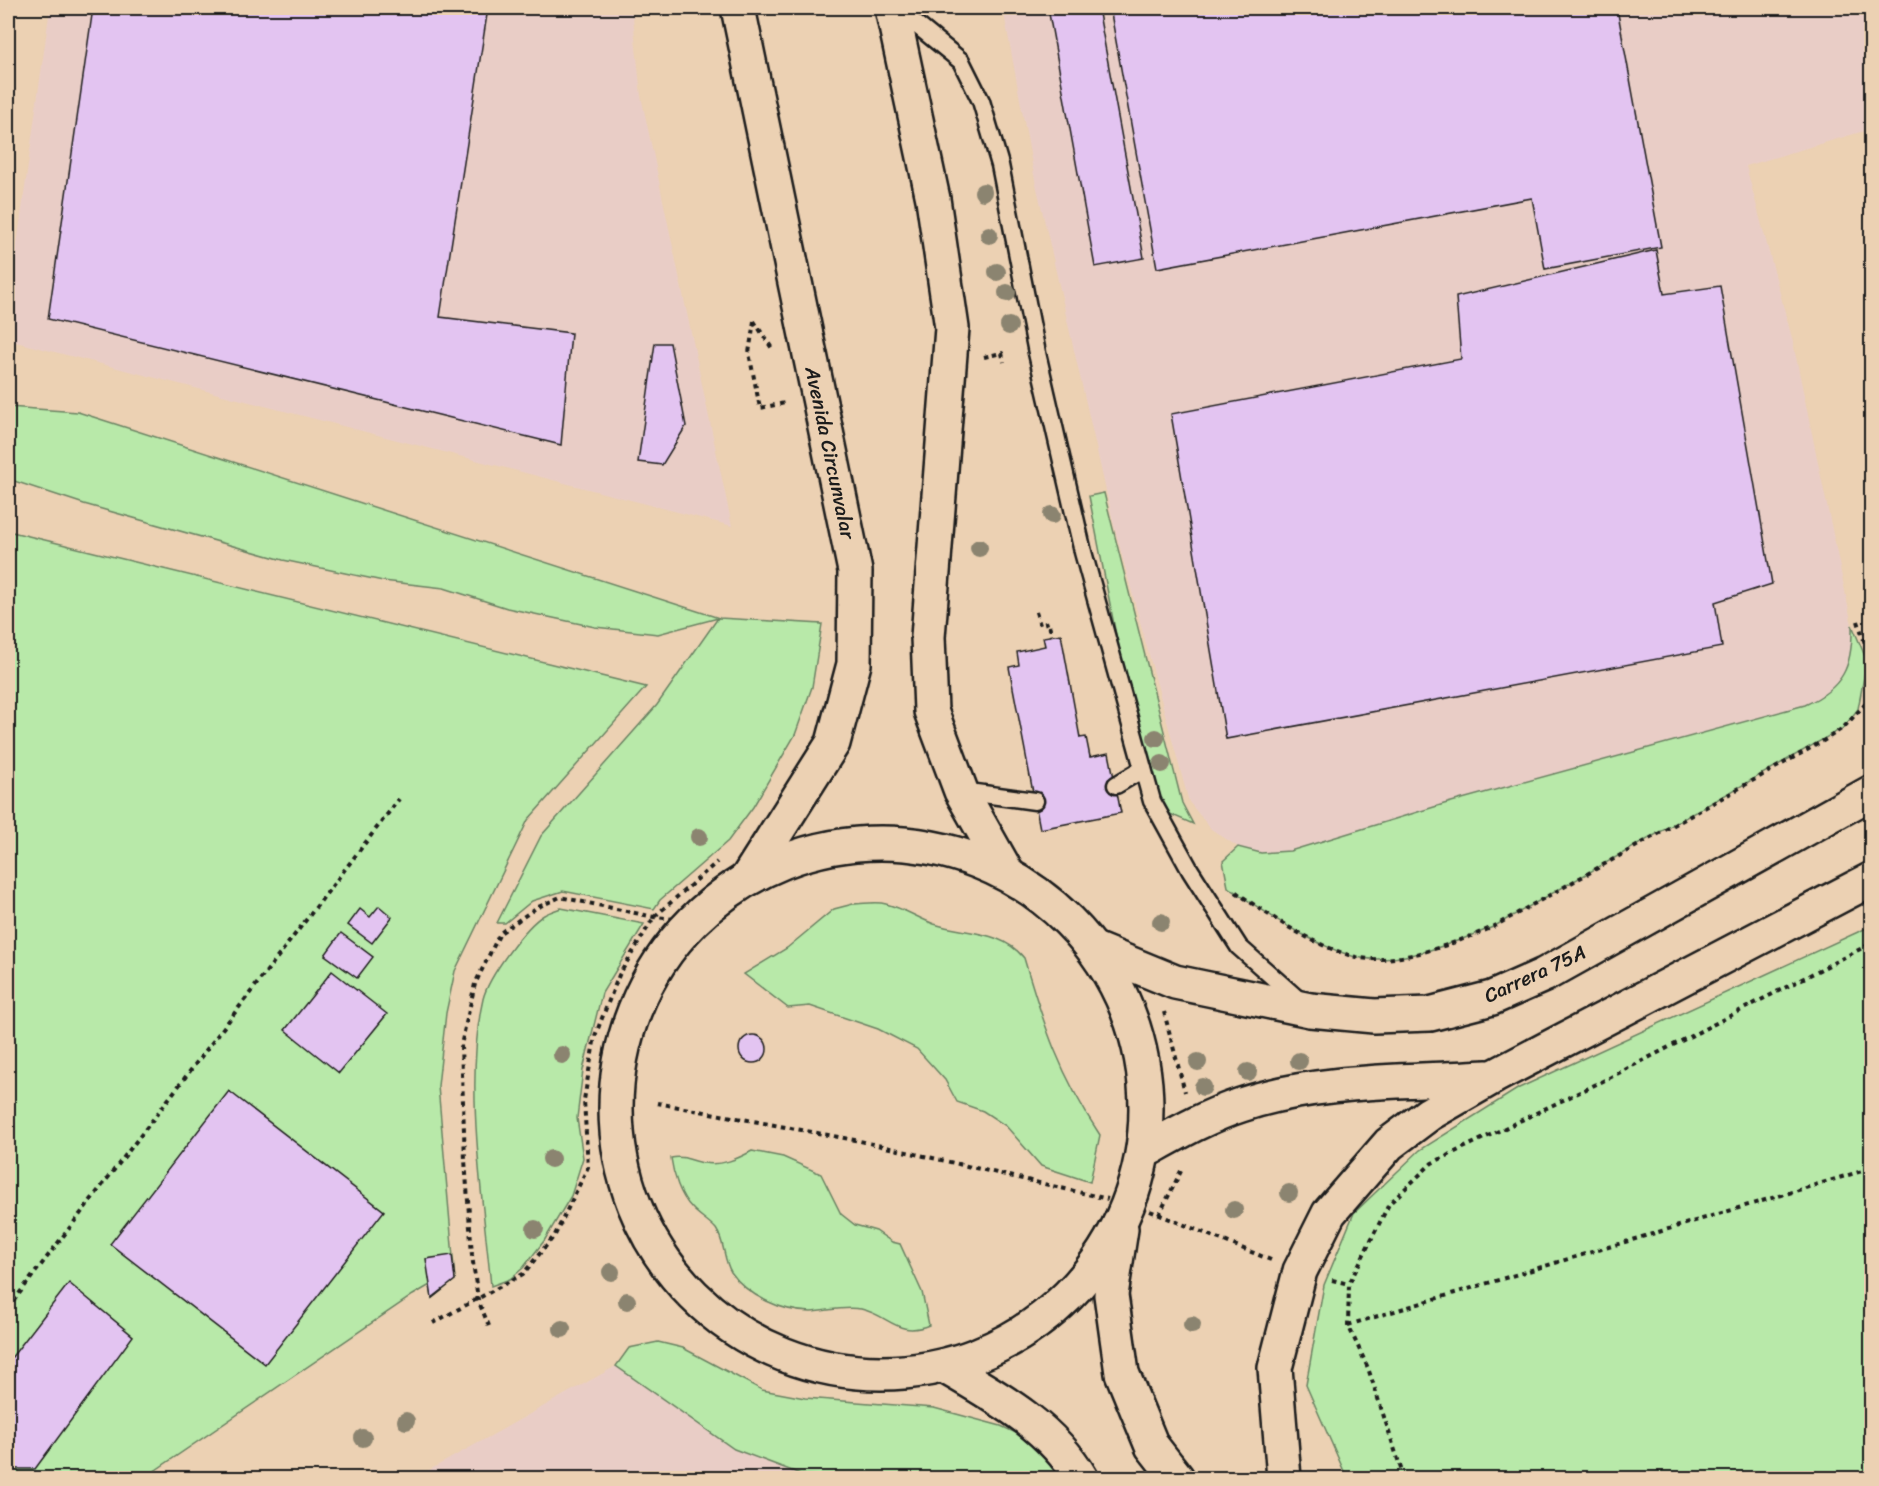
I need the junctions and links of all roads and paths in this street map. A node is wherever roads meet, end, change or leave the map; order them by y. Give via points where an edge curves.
1 (738, 8) edge
2 (894, 8) edge
3 (778, 357) dead end
4 (980, 358) dead end
5 (1004, 362) dead end
6 (785, 391) dead end
7 (788, 403) dead end
8 (760, 408) dead end
9 (1036, 612) dead end
10 (1858, 621) dead end
11 (1051, 636) dead end
12 (1872, 666) edge
13 (1872, 697) edge
14 (1143, 769) junction
15 (1116, 785) dead end
16 (961, 791) junction
17 (1872, 792) edge
18 (399, 799) dead end
19 (1035, 801) dead end
20 (737, 866) junction
21 (1006, 871) junction
22 (1872, 879) edge
23 (1228, 887) dead end
24 (654, 917) junction
25 (695, 921) junction
26 (1872, 943) edge
27 (1097, 951) junction
28 (1310, 1010) junction
29 (1494, 1076) junction
30 (657, 1102) dead end
31 (1145, 1151) junction
32 (1872, 1168) edge
33 (1126, 1210) junction
34 (1300, 1271) junction
35 (478, 1300) junction
36 (8, 1308) edge
37 (433, 1323) dead end
38 (1348, 1325) junction
39 (489, 1326) dead end
40 (944, 1366) junction
41 (1081, 1479) edge
42 (1177, 1479) edge
43 (1284, 1479) edge
44 (1404, 1479) edge

1 - 20 main road, Avenida Circunvalar via 855,571 854,664 833,743
2 - 14 lane via 961,61 981,101 1000,165 1037,353 1083,552
2 - 16 main road via 933,199 952,328 928,637 931,711
3 - 8 path via 754,321 749,353
4 - 5 path via 1002,353
6 - 7 path
9 - 11 path via 1040,625 1049,622
10 - 12 path
13 - 23 path via 1843,728 1823,741 1493,927 1447,946 1398,958 1353,957 1270,916
14 - 15 lane
14 - 28 lane via 1152,801 1239,947
16 - 19 lane
16 - 21 main road
17 - 28 main road, Carrera 75A via 1544,975 1492,998 1430,1014 1374,1016
18 - 36 path
20 - 21 main road via 815,849 880,841 945,848
20 - 24 path
20 - 25 main road
21 - 27 main road via 1056,905
22 - 29 main road
24 - 25 path
24 - 35 path via 619,975 595,1036 584,1100 588,1167 555,1235 523,1274
24 - 35 path via 560,897 500,933 475,984 461,1045 465,1160
25 - 40 main road via 664,955 634,1007 618,1065 615,1125 624,1175 652,1246 694,1300 749,1340 810,1365 877,1375
26 - 38 path via 1607,1079 1432,1163 1389,1204 1349,1284
27 - 28 main road, Carrera 75A via 1175,982
27 - 31 main road via 1123,995 1140,1045 1147,1096
29 - 31 main road via 1281,1094 1240,1105
29 - 34 main road via 1429,1114 1389,1144 1329,1213
30 - 33 path via 860,1141
31 - 33 main road
32 - 38 path
33 - 34 path
33 - 40 main road via 1079,1285 1017,1336
33 - 42 main road via 1111,1295 1122,1373 1152,1446
34 - 43 main road via 1275,1368
35 - 37 path
35 - 39 path
38 - 44 path via 1368,1368
40 - 41 main road via 994,1395 1045,1432

